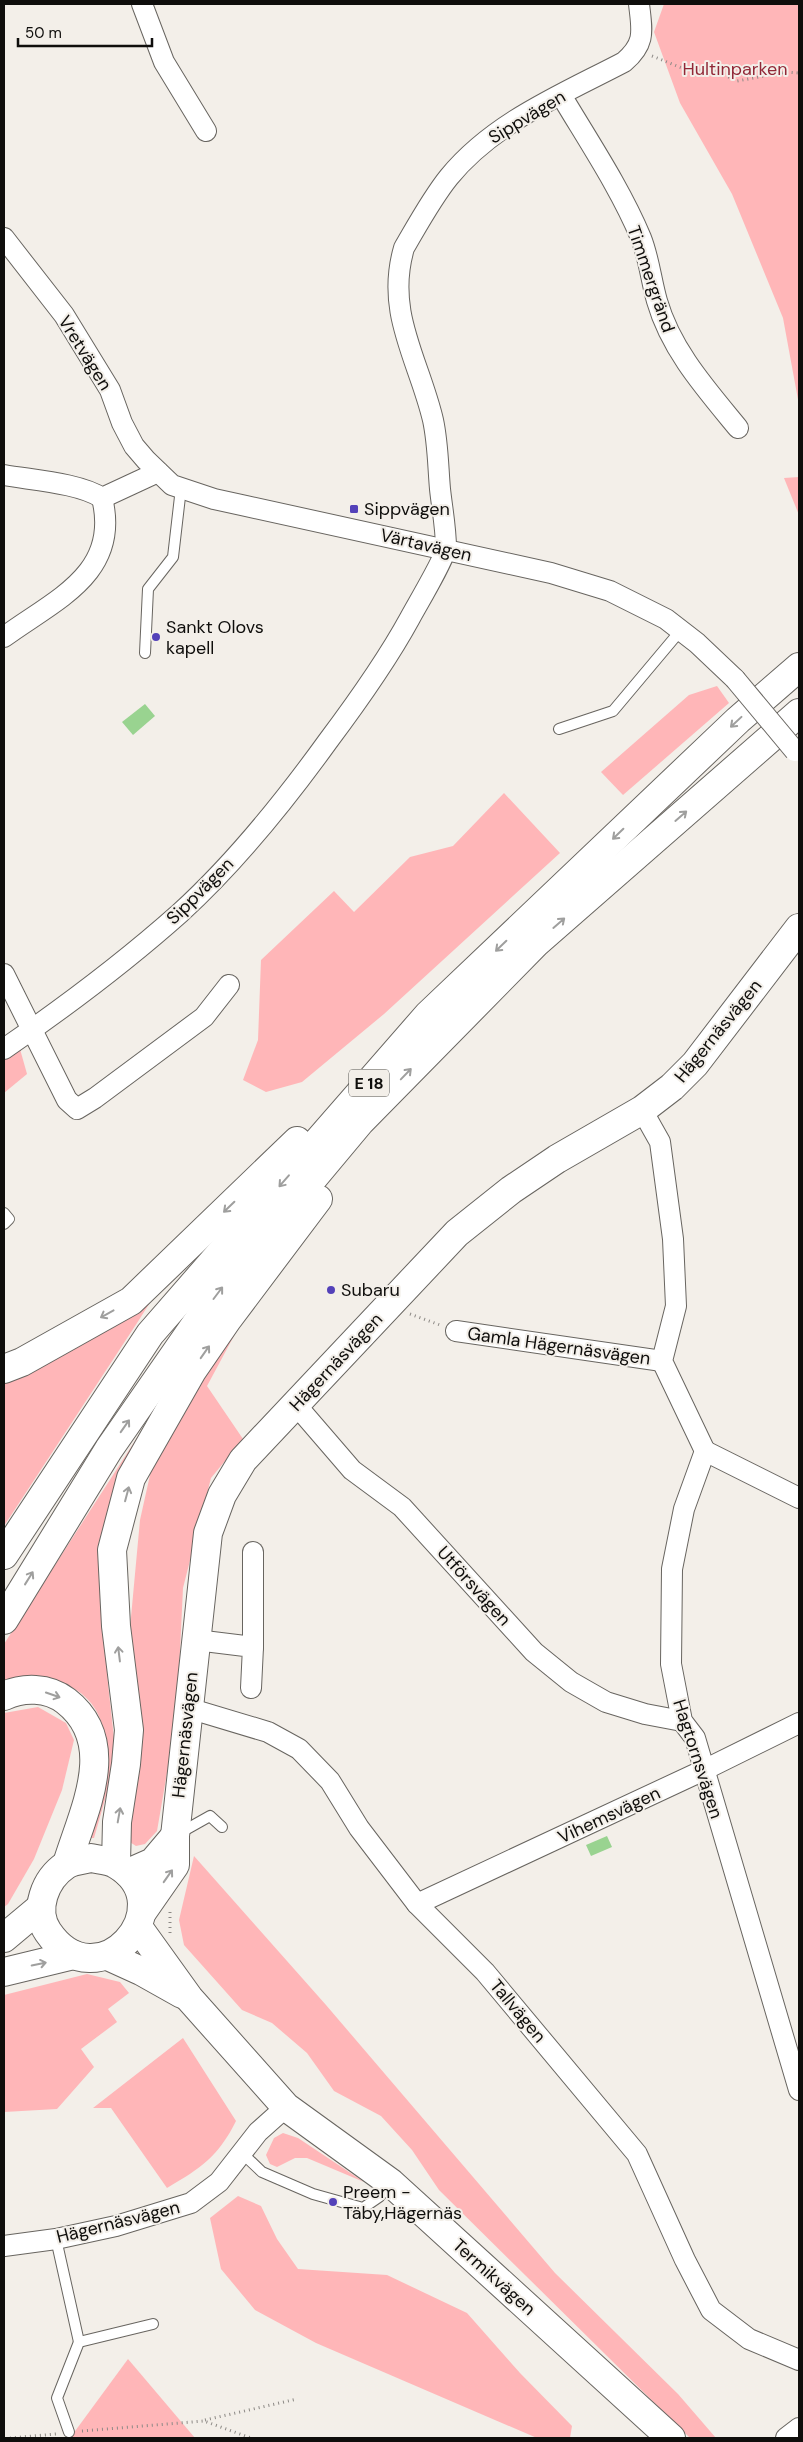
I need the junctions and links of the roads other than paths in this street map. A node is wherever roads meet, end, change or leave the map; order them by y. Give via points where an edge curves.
1 (142, 4) edge
2 (639, 4) edge
3 (561, 96) junction
4 (206, 131) dead end
5 (4, 238) edge
6 (738, 428) dead end
7 (158, 472) junction
8 (4, 475) edge
9 (181, 488) junction
10 (102, 498) junction
11 (446, 551) junction
12 (681, 630) junction
13 (4, 637) edge
14 (146, 653) dead end
15 (799, 667) edge
16 (799, 712) edge
17 (559, 729) dead end
18 (797, 753) edge
19 (799, 930) edge
20 (4, 974) edge
21 (229, 985) dead end
22 (428, 1015) junction
23 (30, 1030) junction
24 (4, 1049) edge
25 (642, 1110) junction
26 (360, 1122) junction
27 (4, 1213) edge
28 (4, 1224) edge
29 (456, 1331) road end
30 (662, 1360) junction
31 (4, 1369) edge
32 (296, 1405) junction
33 (705, 1451) junction
34 (799, 1498) edge
35 (253, 1552) dead end
36 (4, 1555) edge
37 (4, 1620) edge
38 (196, 1640) junction
39 (253, 1647) junction
40 (251, 1688) dead end
41 (4, 1696) edge
42 (188, 1708) junction
43 (682, 1721) junction
44 (799, 1723) edge
45 (704, 1770) junction
46 (222, 1827) dead end
47 (175, 1836) junction
48 (67, 1864) junction
49 (122, 1868) junction
50 (418, 1904) junction
51 (41, 1907) junction
52 (141, 1919) junction
53 (4, 1938) edge
54 (74, 1955) junction
55 (108, 1956) junction
56 (4, 1972) edge
57 (189, 1998) junction
58 (799, 2090) edge
59 (286, 2107) junction
60 (242, 2153) junction
61 (392, 2182) junction
62 (56, 2239) junction
63 (4, 2246) edge
64 (153, 2324) dead end
65 (79, 2342) junction
66 (799, 2360) edge
67 (799, 2428) edge
68 (69, 2432) road end
69 (671, 2438) edge
70 (786, 2438) edge

1 - 4 street via 164,62
2 - 3 street, Sippvägen via 643,32 638,50 624,62
3 - 6 street, Timmergränd via 641,239 657,301 671,338
3 - 11 street, Sippvägen via 505,127 476,150 444,185 404,248 400,260 398,298 404,333 432,419
5 - 7 street, Vretvägen via 64,315 110,390 134,446
7 - 9 street, Värtavägen via 172,485
7 - 10 street
8 - 10 street via 79,488
9 - 11 street, Värtavägen via 214,499
9 - 14 lane via 173,557 148,589
10 - 13 street via 104,527 97,561 57,602
11 - 12 street, Värtavägen via 589,584 629,599
11 - 23 street, Sippvägen via 380,671 255,836 182,911 144,944
12 - 17 lane via 613,711
12 - 18 street, Värtavägen, bridge via 734,679
15 -> 22 main road, E 18 via 738,720
26 -> 16 main road, E 18 via 536,943
19 - 25 main road, Hägernäsvägen via 695,1064 672,1088
20 - 23 street
21 - 23 street via 204,1017 77,1108 67,1100
22 -> 31 main road via 131,1301
22 -> 36 main road, E 18 via 150,1334
23 - 24 street, Sippvägen
25 - 30 street, Gamla Hägernäsvägen via 660,1142 673,1239 676,1306
25 - 32 main road, Hägernäsvägen via 557,1159 457,1233
37 -> 26 main road, E 18 via 109,1449 218,1292
49 -> 26 main road via 117,1822 129,1730 116,1626 112,1550 131,1478 192,1371 323,1192
27 - 28 lane via 9,1219
29 - 30 street, Gamla Hägernäsvägen
30 - 33 street, Gamla Hägernäsvägen
32 - 38 main road, Hägernäsvägen via 243,1460 222,1495 208,1533
32 - 43 street, Utförsvägen via 352,1470 402,1507 534,1652 572,1682 606,1702
33 - 34 street
33 - 43 street, Hagtornsvägen via 684,1509 672,1569 670,1664
35 - 39 street
38 - 39 street
38 - 42 main road, Hägernäsvägen
39 - 40 street
41 -> 48 main road via 33,1689 58,1694 79,1711 94,1739 92,1786
42 - 47 main road, Hägernäsvägen
42 - 50 street, Tallvägen via 268,1732 299,1749 330,1781 359,1828
43 - 45 street, Hagtornsvägen via 695,1738
44 - 45 street, Vihemsvägen
45 - 50 street, Vihemsvägen
45 - 58 street, Hagtornsvägen
46 - 47 lane via 210,1816
47 - 49 main road via 153,1862
52 -> 47 main road, Hägernäsvägen via 175,1865
48 - 49 main road via 91,1858
48 - 51 main road via 54,1875 45,1890
49 - 52 main road via 138,1888
50 - 66 street, Tallvägen via 485,1972 637,2154 684,2260 711,2310 748,2339
51 - 53 main road
51 - 54 main road via 49,1933 57,1944
52 - 55 main road via 122,1948
52 - 57 main road via 155,1951
54 - 55 main road
56 -> 54 main road
55 - 57 main road
57 - 59 main road
59 - 60 street, Hägernäsvägen via 258,2132
59 - 61 main road, Termikvägen
60 - 61 lane via 262,2172 313,2194 363,2208
60 - 62 street, Hägernäsvägen via 219,2182 191,2204
61 - 69 main road, Termikvägen
62 - 63 street, Hägernäsvägen
62 - 65 lane
64 - 65 lane
65 - 68 lane via 57,2398
67 - 70 street

